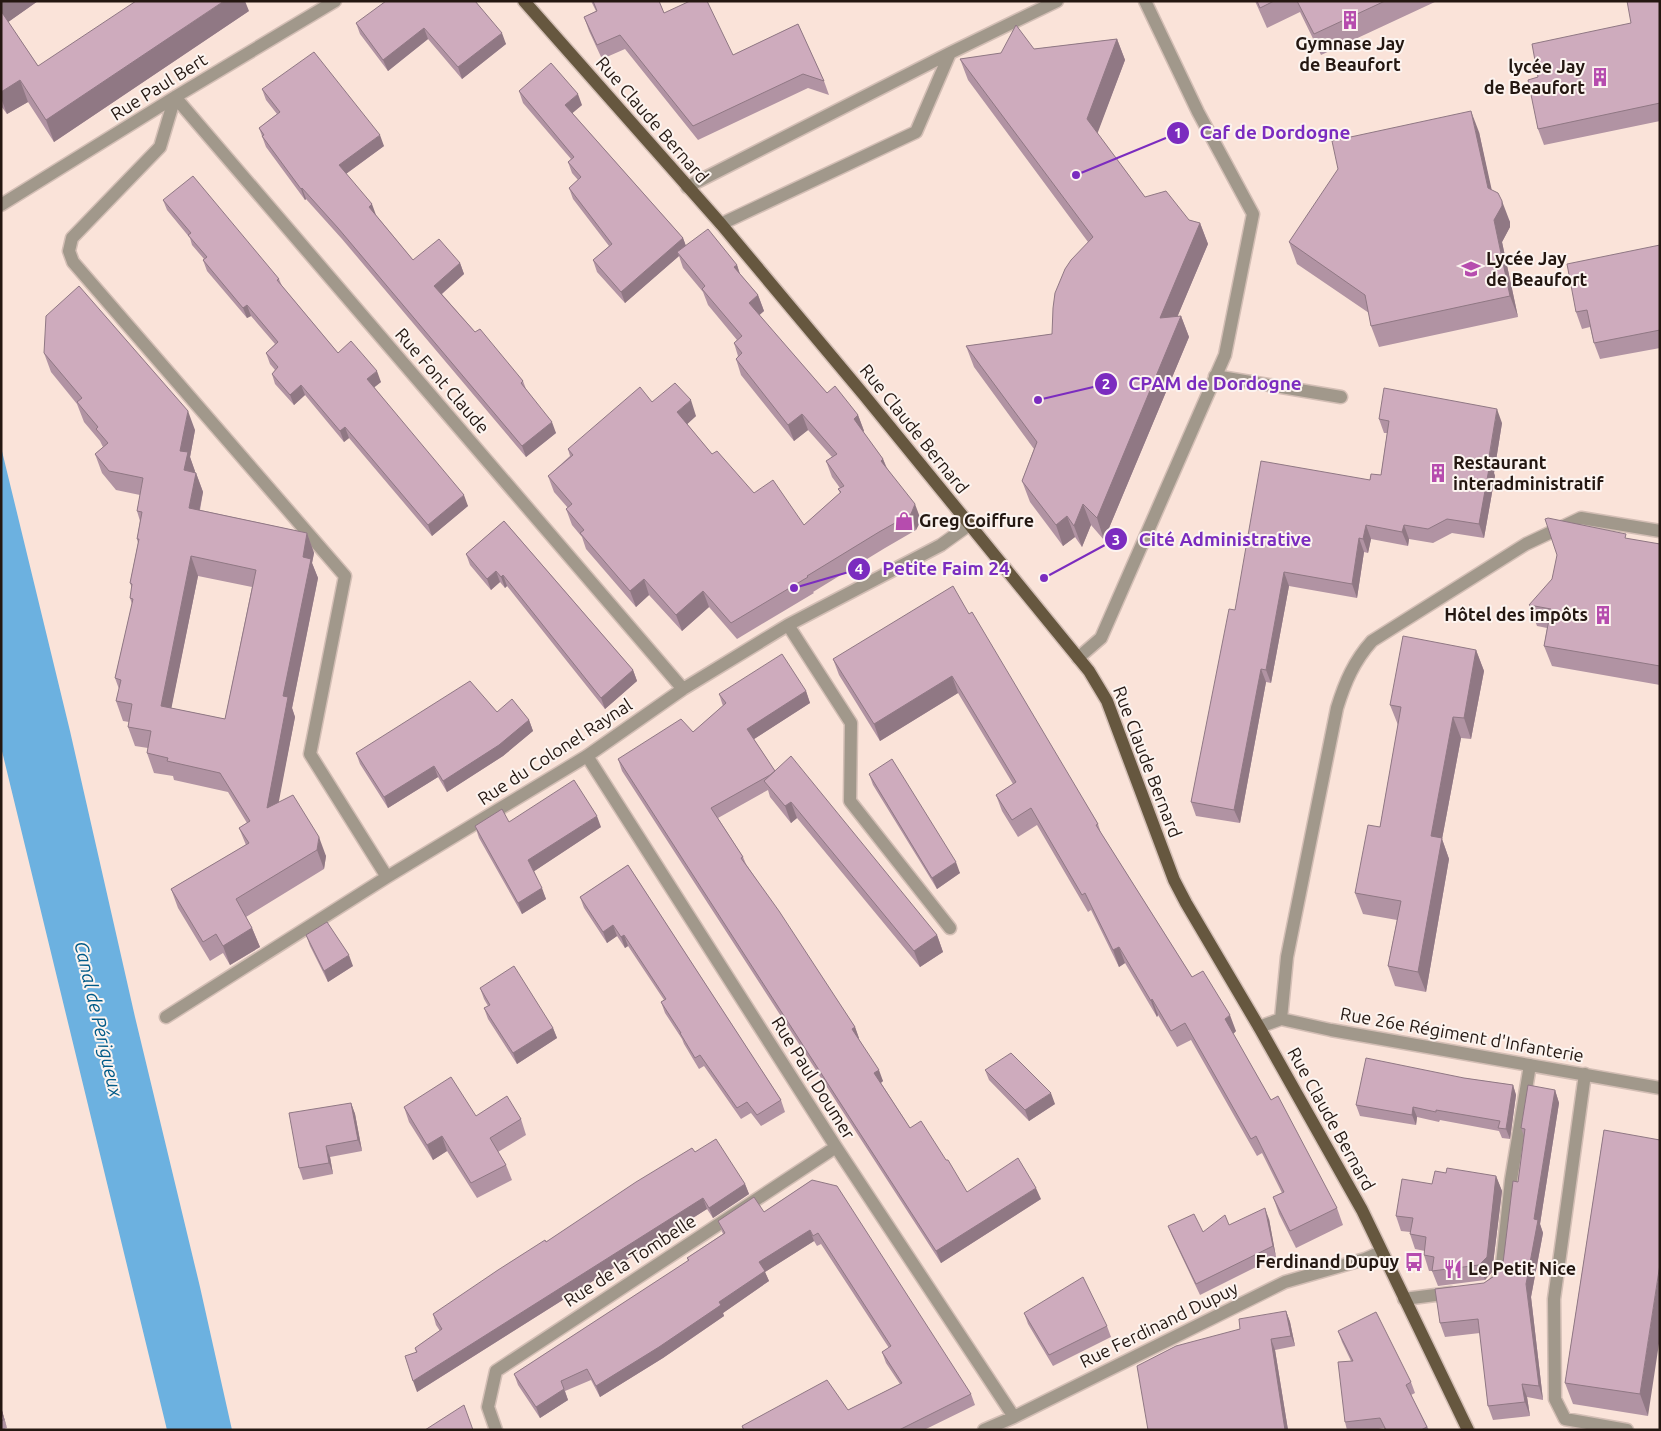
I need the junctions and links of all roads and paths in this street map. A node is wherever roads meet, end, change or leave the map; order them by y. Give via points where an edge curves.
1 (336, 1) edge
2 (524, 1) edge
3 (1056, 1) edge
4 (1145, 1) edge
5 (950, 53) junction
6 (176, 97) junction
7 (687, 187) junction
8 (1, 205) edge
9 (721, 224) junction
10 (1215, 376) junction
11 (1340, 397) dead end
12 (969, 525) junction
13 (1660, 531) edge
14 (788, 625) junction
15 (1078, 658) junction
16 (683, 689) junction
17 (587, 756) junction
18 (387, 877) junction
19 (950, 928) dead end
20 (166, 1017) dead end
21 (1282, 1019) junction
22 (1259, 1027) junction
23 (1530, 1065) junction
24 (1585, 1074) junction
25 (1660, 1088) edge
26 (836, 1147) junction
27 (1381, 1252) junction
28 (1488, 1288) edge
29 (1460, 1292) edge
30 (1404, 1299) junction
31 (1014, 1416) junction
32 (496, 1430) edge
33 (984, 1430) edge
34 (1468, 1430) edge
35 (1627, 1430) edge

1 - 6 street, Rue Paul Bert
2 - 7 main road, Rue Claude Bernard
3 - 5 street
4 - 10 street via 1198,112 1253,214 1225,355
5 - 7 street
5 - 9 street via 916,132
6 - 8 street, Rue Paul Bert
6 - 16 street, Rue Font Claude
6 - 18 street via 160,147 72,238 69,251 73,262 345,576 310,754
7 - 9 main road, Rue Claude Bernard
9 - 12 main road, Rue Claude Bernard
10 - 11 street
10 - 15 street via 1101,638
12 - 14 street, Rue du Colonel Raynal via 940,545
12 - 15 main road, Rue Claude Bernard
13 - 21 street via 1581,518 1526,544 1372,640 1360,655 1337,708 1287,957
14 - 16 street, Rue du Colonel Raynal
14 - 19 street via 851,723 850,801
15 - 22 main road, Rue Claude Bernard via 1107,701 1174,880
16 - 17 street, Rue du Colonel Raynal
17 - 18 street, Rue du Colonel Raynal
17 - 26 street, Rue Paul Doumer
18 - 20 street, Rue du Colonel Raynal
21 - 22 street
21 - 23 street, Rue 26e Régiment d'Infanterie
22 - 27 main road, Rue Claude Bernard via 1362,1210
23 - 24 street, Rue 26e Régiment d'Infanterie
23 - 28 street via 1511,1180 1500,1275
24 - 25 street, Rue 26e Régiment d'Infanterie
24 - 35 street via 1554,1299 1555,1399 1565,1419
26 - 31 street, Rue Paul Doumer
26 - 32 street, Rue de la Tombelle via 496,1371 488,1407
27 - 30 main road, Rue Claude Bernard
27 - 31 street, Rue Ferdinand Dupuy via 1285,1282
29 - 30 street
30 - 34 main road, Rue Claude Bernard
31 - 33 street, Rue Ferdinand Dupuy

